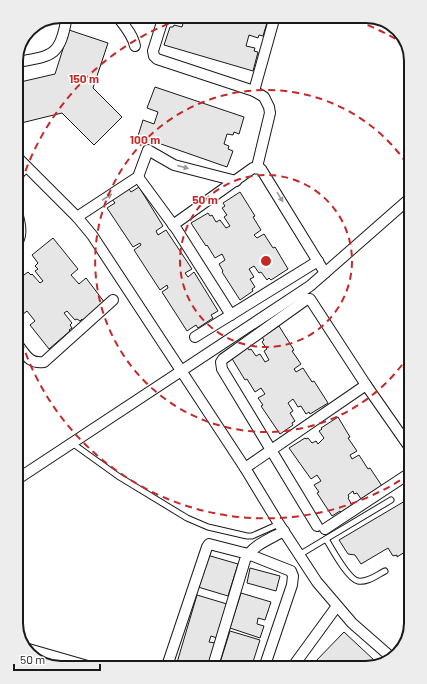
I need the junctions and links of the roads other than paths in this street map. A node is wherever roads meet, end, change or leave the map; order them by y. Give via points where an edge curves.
1 (66, 23) edge
2 (122, 23) edge
3 (162, 23) edge
4 (272, 23) edge
5 (134, 46) dead end
6 (23, 61) edge
7 (254, 91) junction
8 (23, 164) edge
9 (26, 167) junction
10 (257, 167) junction
11 (23, 170) edge
12 (138, 177) junction
13 (236, 181) junction
14 (404, 204) edge
15 (77, 217) junction
16 (173, 225) junction
17 (318, 262) junction
18 (325, 273) junction
19 (112, 300) dead end
20 (231, 315) junction
21 (195, 337) dead end
22 (23, 352) edge
23 (182, 370) junction
24 (366, 385) junction
25 (404, 439) edge
26 (72, 443) junction
27 (270, 450) junction
28 (245, 468) junction
29 (23, 475) edge
30 (404, 477) edge
31 (391, 500) dead end
32 (281, 527) junction
33 (323, 532) junction
34 (248, 554) junction
35 (299, 555) junction
36 (385, 571) dead end
37 (337, 606) junction
38 (388, 654) edge
39 (170, 661) edge
40 (215, 661) edge
41 (266, 661) edge
42 (297, 661) edge

1 - 6 street via 59,46 51,55
2 - 5 street
3 - 7 street via 153,51 157,59
4 - 7 street
7 - 10 street via 264,97 270,113
8 - 9 street
9 - 11 street
9 - 15 street
10 - 13 street
10 -> 17 street via 264,172
12 -> 13 street via 148,150 174,164
15 -> 12 street
12 - 16 street
13 - 16 street
14 - 18 street
15 - 23 street via 92,235
16 - 20 street
17 - 18 street
17 - 20 street
18 - 23 street via 310,286
19 - 22 street via 44,362 36,363
20 - 21 street
23 - 26 street
23 - 28 street
24 - 25 street
24 - 27 street
24 - 27 street via 312,300 307,299 221,362 222,369
26 - 29 street
26 - 32 lane via 118,476 195,522 247,536
27 - 28 street
27 - 33 street
28 - 32 street
30 - 33 street
31 - 33 lane
32 - 34 street
32 - 35 street
33 - 35 lane
33 - 36 lane via 352,578 360,582 370,580
34 - 39 street via 209,544
34 - 40 street
34 - 41 street via 287,569 293,576
35 - 37 street
37 - 38 street
37 - 42 street

